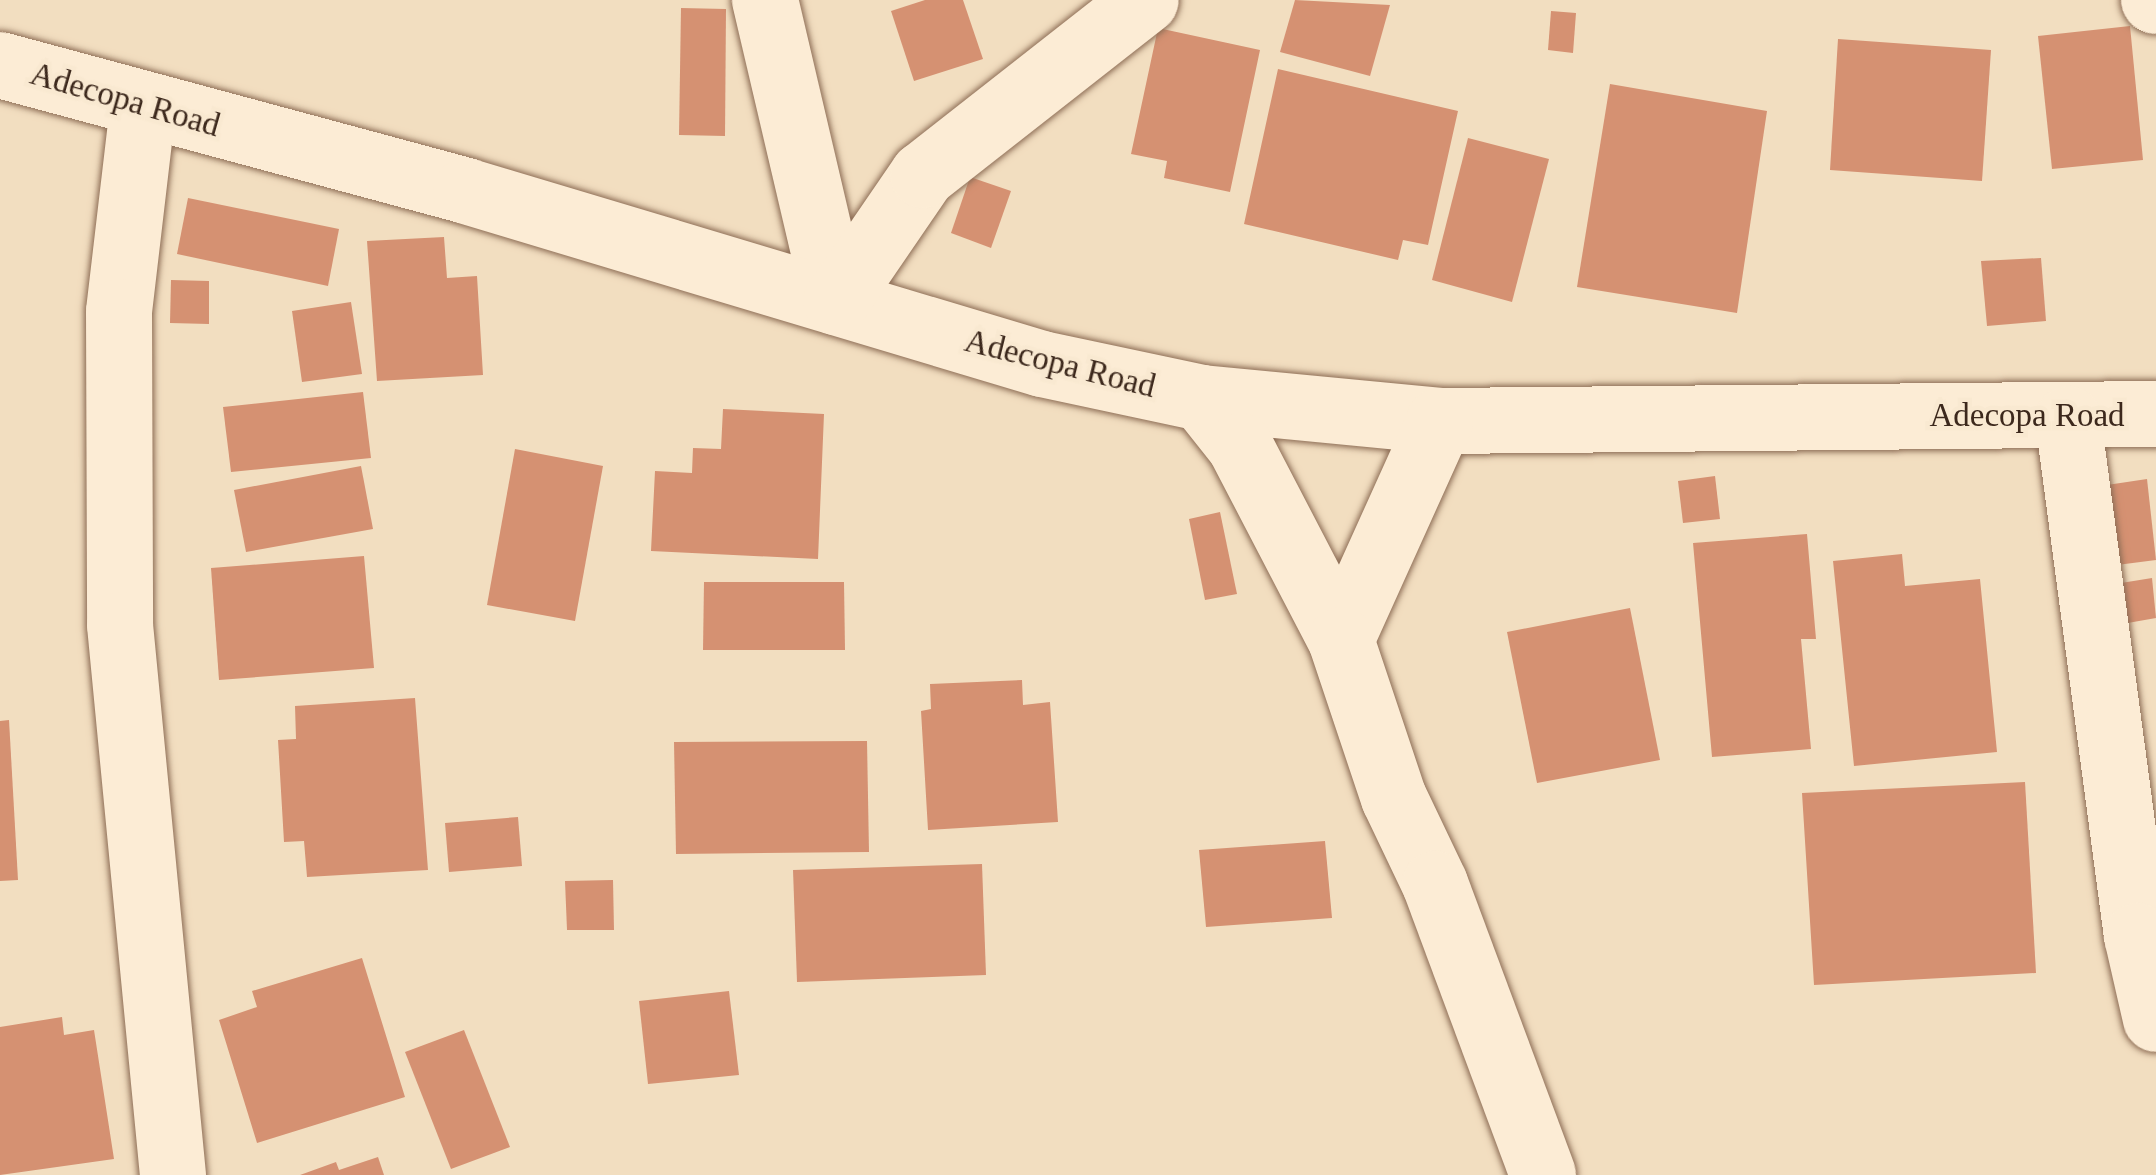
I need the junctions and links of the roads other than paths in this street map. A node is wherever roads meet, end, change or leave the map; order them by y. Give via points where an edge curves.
1 (765, 0) edge
2 (1146, 0) edge
3 (0, 65) edge
4 (143, 107) junction
5 (836, 302) junction
6 (1202, 398) junction
7 (2156, 414) edge
8 (2068, 418) junction
9 (1440, 421) junction
10 (1341, 640) junction
11 (2156, 1018) edge
12 (173, 1175) edge
13 (1543, 1175) edge

1 - 5 street
2 - 5 street via 923,175
3 - 4 street, Adecopa Road
4 - 5 street, Adecopa Road via 466,191
4 - 12 street via 119,312 120,625
5 - 6 street, Adecopa Road via 1042,364
6 - 9 street, Adecopa Road
6 - 10 street via 1240,446
7 - 8 street, Adecopa Road
8 - 9 street, Adecopa Road
8 - 11 street via 2137,936
9 - 10 street
10 - 13 street via 1394,798 1435,884

